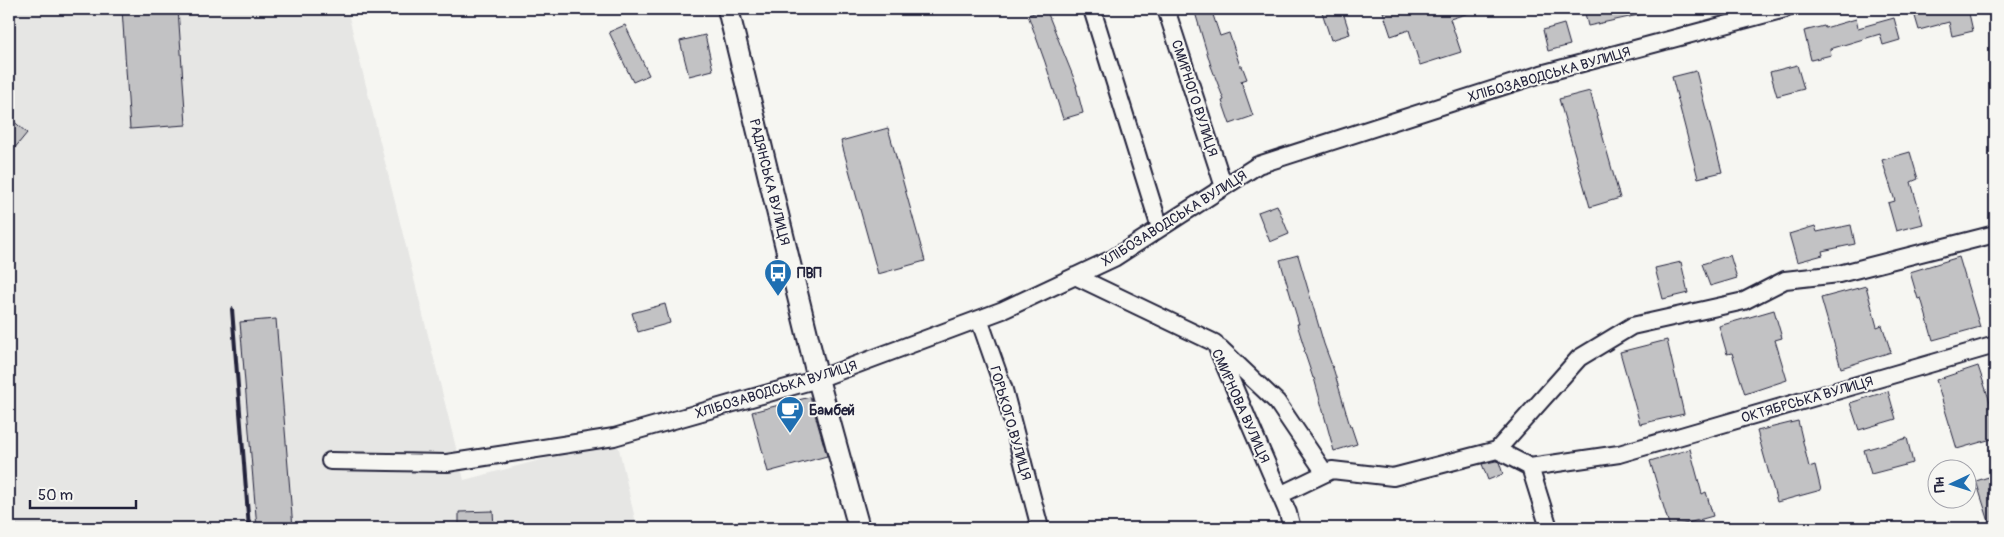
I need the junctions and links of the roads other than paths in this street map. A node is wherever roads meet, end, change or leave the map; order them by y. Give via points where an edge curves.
1 (728, 9) edge
2 (1092, 9) edge
3 (1166, 9) edge
4 (1785, 9) edge
5 (1224, 187) junction
6 (1160, 228) junction
7 (1995, 234) edge
8 (1075, 276) junction
9 (979, 319) junction
10 (1215, 343) junction
11 (1995, 345) edge
12 (818, 379) junction
13 (1497, 450) junction
14 (330, 461) dead end
15 (1530, 468) junction
16 (1325, 473) junction
17 (1280, 495) junction
18 (859, 528) edge
19 (1040, 528) edge
20 (1292, 528) edge
21 (1548, 528) edge

1 - 12 street, РАДЯНСЬКА ВУЛИЦЯ
2 - 6 street
3 - 5 street, СМИРНОГО ВУЛИЦЯ
4 - 5 street, ХЛІБОЗАВОДСЬКА ВУЛИЦЯ via 1541,74 1258,165
5 - 6 street, ХЛІБОЗАВОДСЬКА ВУЛИЦЯ
6 - 8 street, ХЛІБОЗАВОДСЬКА ВУЛИЦЯ via 1114,258
7 - 13 street via 1839,274 1785,280 1744,301 1632,326 1579,358
8 - 9 street, ХЛІБОЗАВОДСЬКА ВУЛИЦЯ
8 - 10 street, СМИРНОВА ВУЛИЦЯ
9 - 12 street, ХЛІБОЗАВОДСЬКА ВУЛИЦЯ
9 - 19 street, ГОРЬКОГО ВУЛИЦЯ via 1004,390
10 - 16 street via 1277,402
10 - 17 street, СМИРНОВА ВУЛИЦЯ
11 - 15 street, ОКТЯБРСЬКА ВУЛИЦЯ via 1619,454
12 - 14 street, ХЛІБОЗАВОДСЬКА ВУЛИЦЯ via 614,437 446,463
12 - 18 street, РАДЯНСЬКА ВУЛИЦЯ
13 - 15 street
13 - 16 street via 1393,477 1332,470
15 - 21 street
16 - 17 street
17 - 20 street, СМИРНОВА ВУЛИЦЯ

